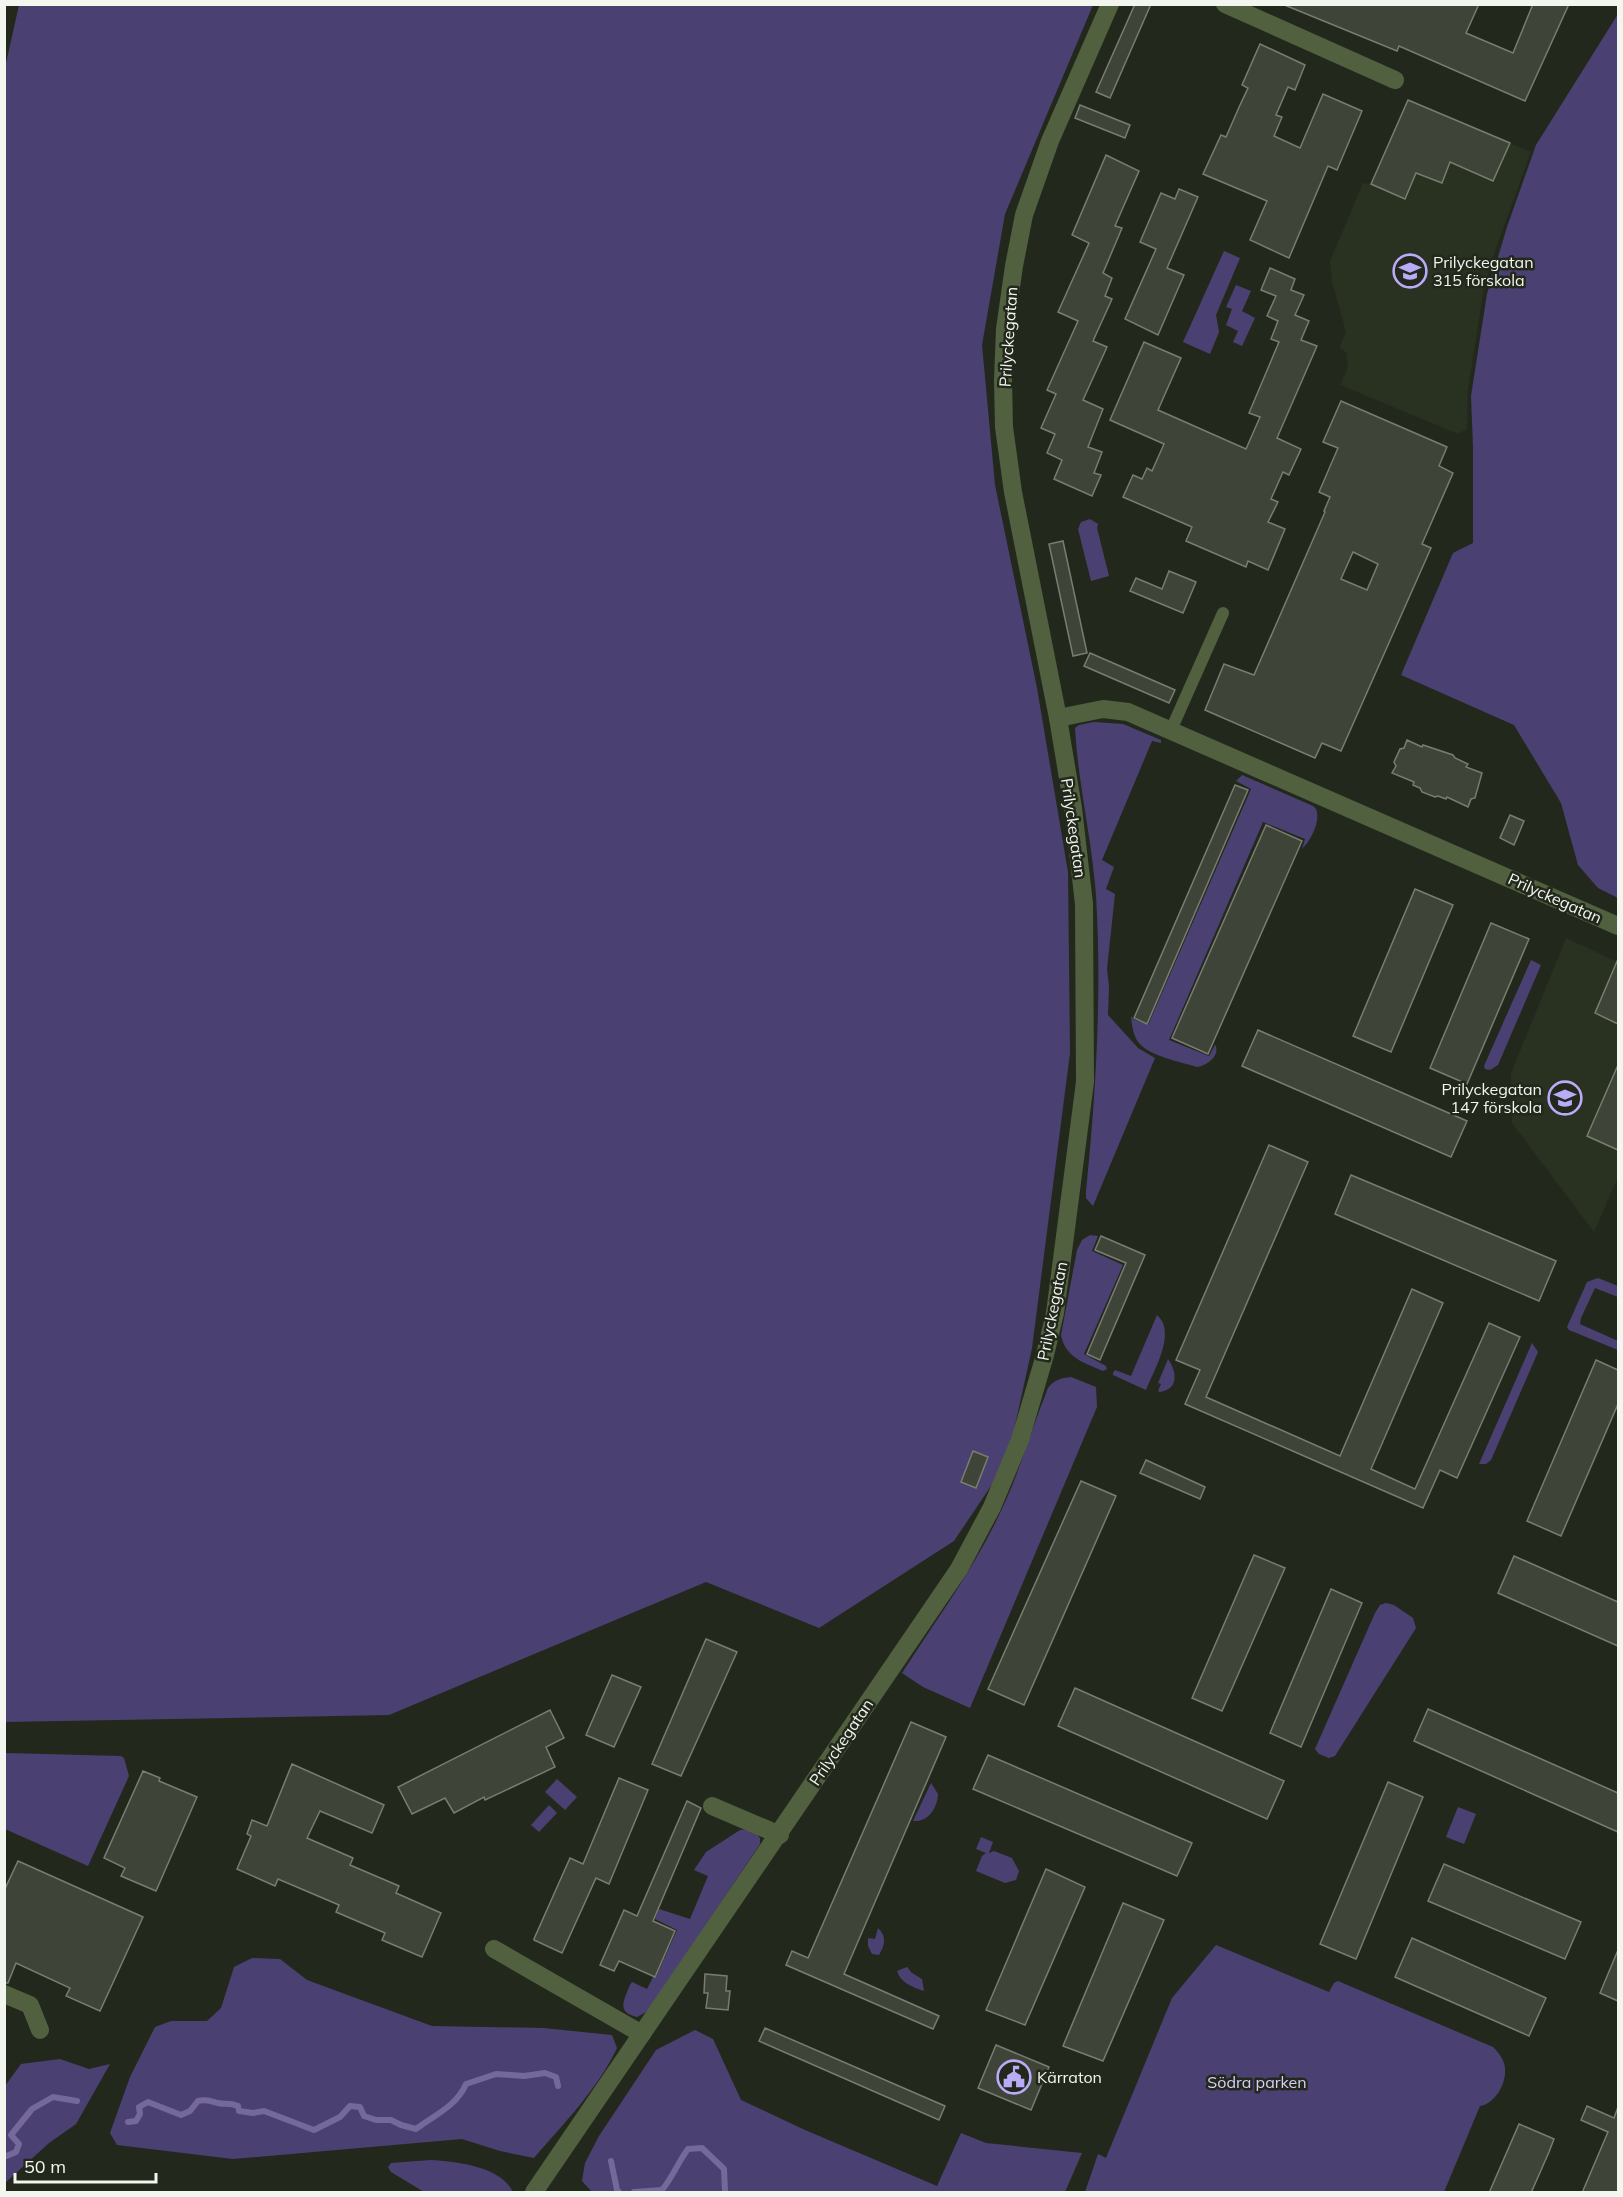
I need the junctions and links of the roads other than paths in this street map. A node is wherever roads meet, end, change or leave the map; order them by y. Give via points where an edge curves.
1 (1110, 4) edge
2 (1225, 4) edge
3 (1395, 80) dead end
4 (1222, 613) dead end
5 (1058, 718) junction
6 (1171, 730) junction
7 (1618, 926) edge
8 (712, 1806) dead end
9 (780, 1834) junction
10 (494, 1948) dead end
11 (4, 1994) edge
12 (39, 2030) dead end
13 (642, 2034) junction
14 (534, 2193) edge

1 - 5 street, Prilyckegatan via 1050,141 1024,214 1005,329 1003,404 1007,448
2 - 3 street
4 - 6 lane
5 - 6 street, Prilyckegatan via 1103,709 1128,712
5 - 9 street, Prilyckegatan via 1084,904 1085,1082 1055,1313 1045,1355 1020,1440 992,1507 959,1569
6 - 7 street, Prilyckegatan
8 - 9 street
9 - 13 street, Prilyckegatan
10 - 13 street
11 - 12 street via 30,2006
13 - 14 street, Prilyckegatan

